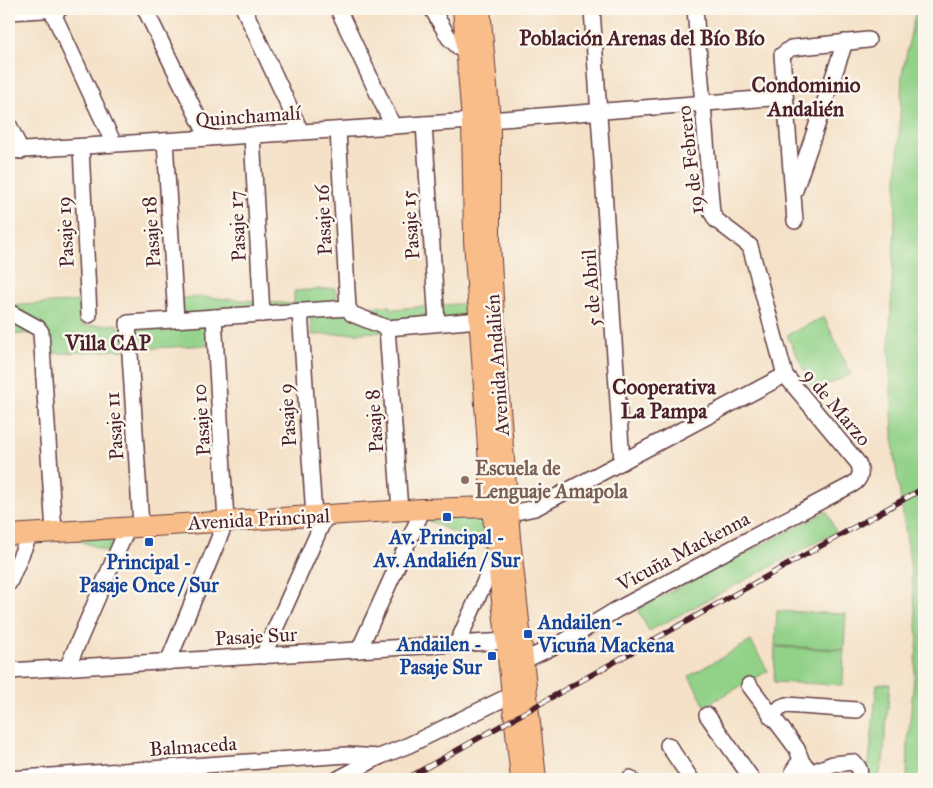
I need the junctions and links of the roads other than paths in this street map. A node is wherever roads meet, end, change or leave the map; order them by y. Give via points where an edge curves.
1 (56, 9) edge
2 (145, 9) edge
3 (244, 9) edge
4 (338, 9) edge
5 (432, 9) edge
6 (464, 9) edge
7 (480, 9) edge
8 (592, 9) edge
9 (695, 9) edge
10 (9, 12) edge
11 (868, 40) dead end
12 (845, 42) junction
13 (467, 55) junction
14 (784, 97) junction
15 (702, 104) junction
16 (600, 112) junction
17 (481, 121) junction
18 (424, 124) junction
19 (9, 125) edge
20 (393, 126) junction
21 (338, 130) junction
22 (301, 132) junction
23 (252, 136) junction
24 (208, 138) junction
25 (165, 141) junction
26 (114, 144) junction
27 (81, 147) junction
28 (15, 151) edge
29 (793, 196) junction
30 (795, 221) dead end
31 (348, 308) junction
32 (300, 311) junction
33 (9, 312) edge
34 (262, 314) junction
35 (88, 315) dead end
36 (214, 317) junction
37 (176, 320) junction
38 (480, 320) junction
39 (437, 323) junction
40 (387, 328) junction
41 (785, 375) junction
42 (622, 462) junction
43 (860, 475) joint
44 (423, 509) junction
45 (500, 510) junction
46 (400, 511) junction
47 (320, 515) junction
48 (226, 521) junction
49 (134, 527) junction
50 (54, 532) junction
51 (30, 534) junction
52 (9, 535) edge
53 (498, 552) junction
54 (9, 584) edge
55 (506, 641) junction
56 (457, 644) junction
57 (359, 650) junction
58 (262, 656) junction
59 (523, 661) junction
60 (168, 662) junction
61 (66, 668) junction
62 (9, 672) edge
63 (750, 686) dead end
64 (513, 694) junction
65 (857, 710) dead end
66 (707, 715) dead end
67 (771, 717) junction
68 (668, 745) dead end
69 (379, 756) junction
70 (187, 767) junction
71 (858, 773) edge
72 (799, 776) edge
73 (9, 779) edge
74 (165, 779) edge
75 (338, 779) edge
76 (521, 779) edge
77 (536, 779) edge
78 (691, 779) edge
79 (752, 779) edge

1 - 10 street
1 - 26 street
2 - 24 street
3 - 22 street
4 - 20 street
5 - 13 street via 449,38
6 - 13 main road, Avenida Andalién
7 - 17 main road, Avenida Andalién
8 - 16 street, 5 de Abril
9 - 15 street, 19 de Febrero
11 - 12 street
12 - 14 street via 791,48 783,52
12 - 29 street
13 - 17 main road, Avenida Andalién
14 - 15 street, Quinchamalí
14 - 29 street
15 - 16 street, Quinchamalí
15 - 41 street, 19 de Febrero via 712,213 716,220 750,246
16 - 17 street, Quinchamalí
16 - 42 street, 5 de Abril
17 - 18 street, Quinchamalí
17 - 38 main road, Avenida Andalién via 472,199
17 - 45 main road, Avenida Andalién
18 - 20 street, Quinchamalí
18 - 39 street, Pasaje 15
19 - 28 street
20 - 21 street, Quinchamalí
21 - 22 street, Quinchamalí
21 - 31 street, Pasaje 16
22 - 23 street, Quinchamalí
23 - 24 street, Quinchamalí
23 - 34 street, Pasaje 17
24 - 25 street, Quinchamalí
25 - 26 street, Quinchamalí
25 - 37 street, Pasaje 18
26 - 27 street, Quinchamalí
27 - 28 street, Quinchamalí
27 - 35 street, Pasaje 19
29 - 30 street
31 - 32 street
31 - 40 street via 352,314
32 - 34 street
32 - 47 street, Pasaje 9
33 - 50 street via 41,332
34 - 36 street
36 - 37 street
36 - 48 street, Pasaje 10 via 228,512
37 - 49 street, Pasaje 11 via 128,323
38 - 39 street
38 - 45 main road, Avenida Andalién
39 - 40 street
40 - 46 street, Pasaje 8
41 - 42 street, 9 de Marzo
41 - 43 street, 9 de Marzo via 858,463
42 - 45 street, 9 de Marzo via 535,508
43 - 59 street, Vicuña Mackenna via 853,484
44 - 45 main road, Avenida Principal
44 - 46 main road, Avenida Principal
44 - 57 street
45 - 53 main road, Avenida Andalién
45 - 59 main road, Avenida Andalién
46 - 47 main road, Avenida Principal
47 - 48 main road, Avenida Principal
47 - 58 street
48 - 49 main road, Avenida Principal
48 - 60 street
49 - 50 main road, Avenida Principal
49 - 61 street
50 - 51 main road, Avenida Principal
51 - 52 main road, Avenida Principal
51 - 54 street
53 - 55 main road, Avenida Andalién
53 - 56 street
55 - 56 street, Pasaje Sur
55 - 64 main road, Avenida Andalién
56 - 57 street, Pasaje Sur
57 - 58 street, Pasaje Sur
58 - 60 street, Pasaje Sur
59 - 77 main road, Avenida Andalién
60 - 61 street, Pasaje Sur
61 - 62 street, Pasaje Sur
63 - 67 street
64 - 69 street via 409,745
64 - 76 main road, Avenida Andalién
65 - 67 street via 786,705
66 - 79 street
67 - 72 street via 797,749
68 - 78 street
69 - 70 street, Balmaceda via 347,755
69 - 75 street
70 - 73 street, Balmaceda
70 - 74 street
71 - 72 street via 854,762 834,764

